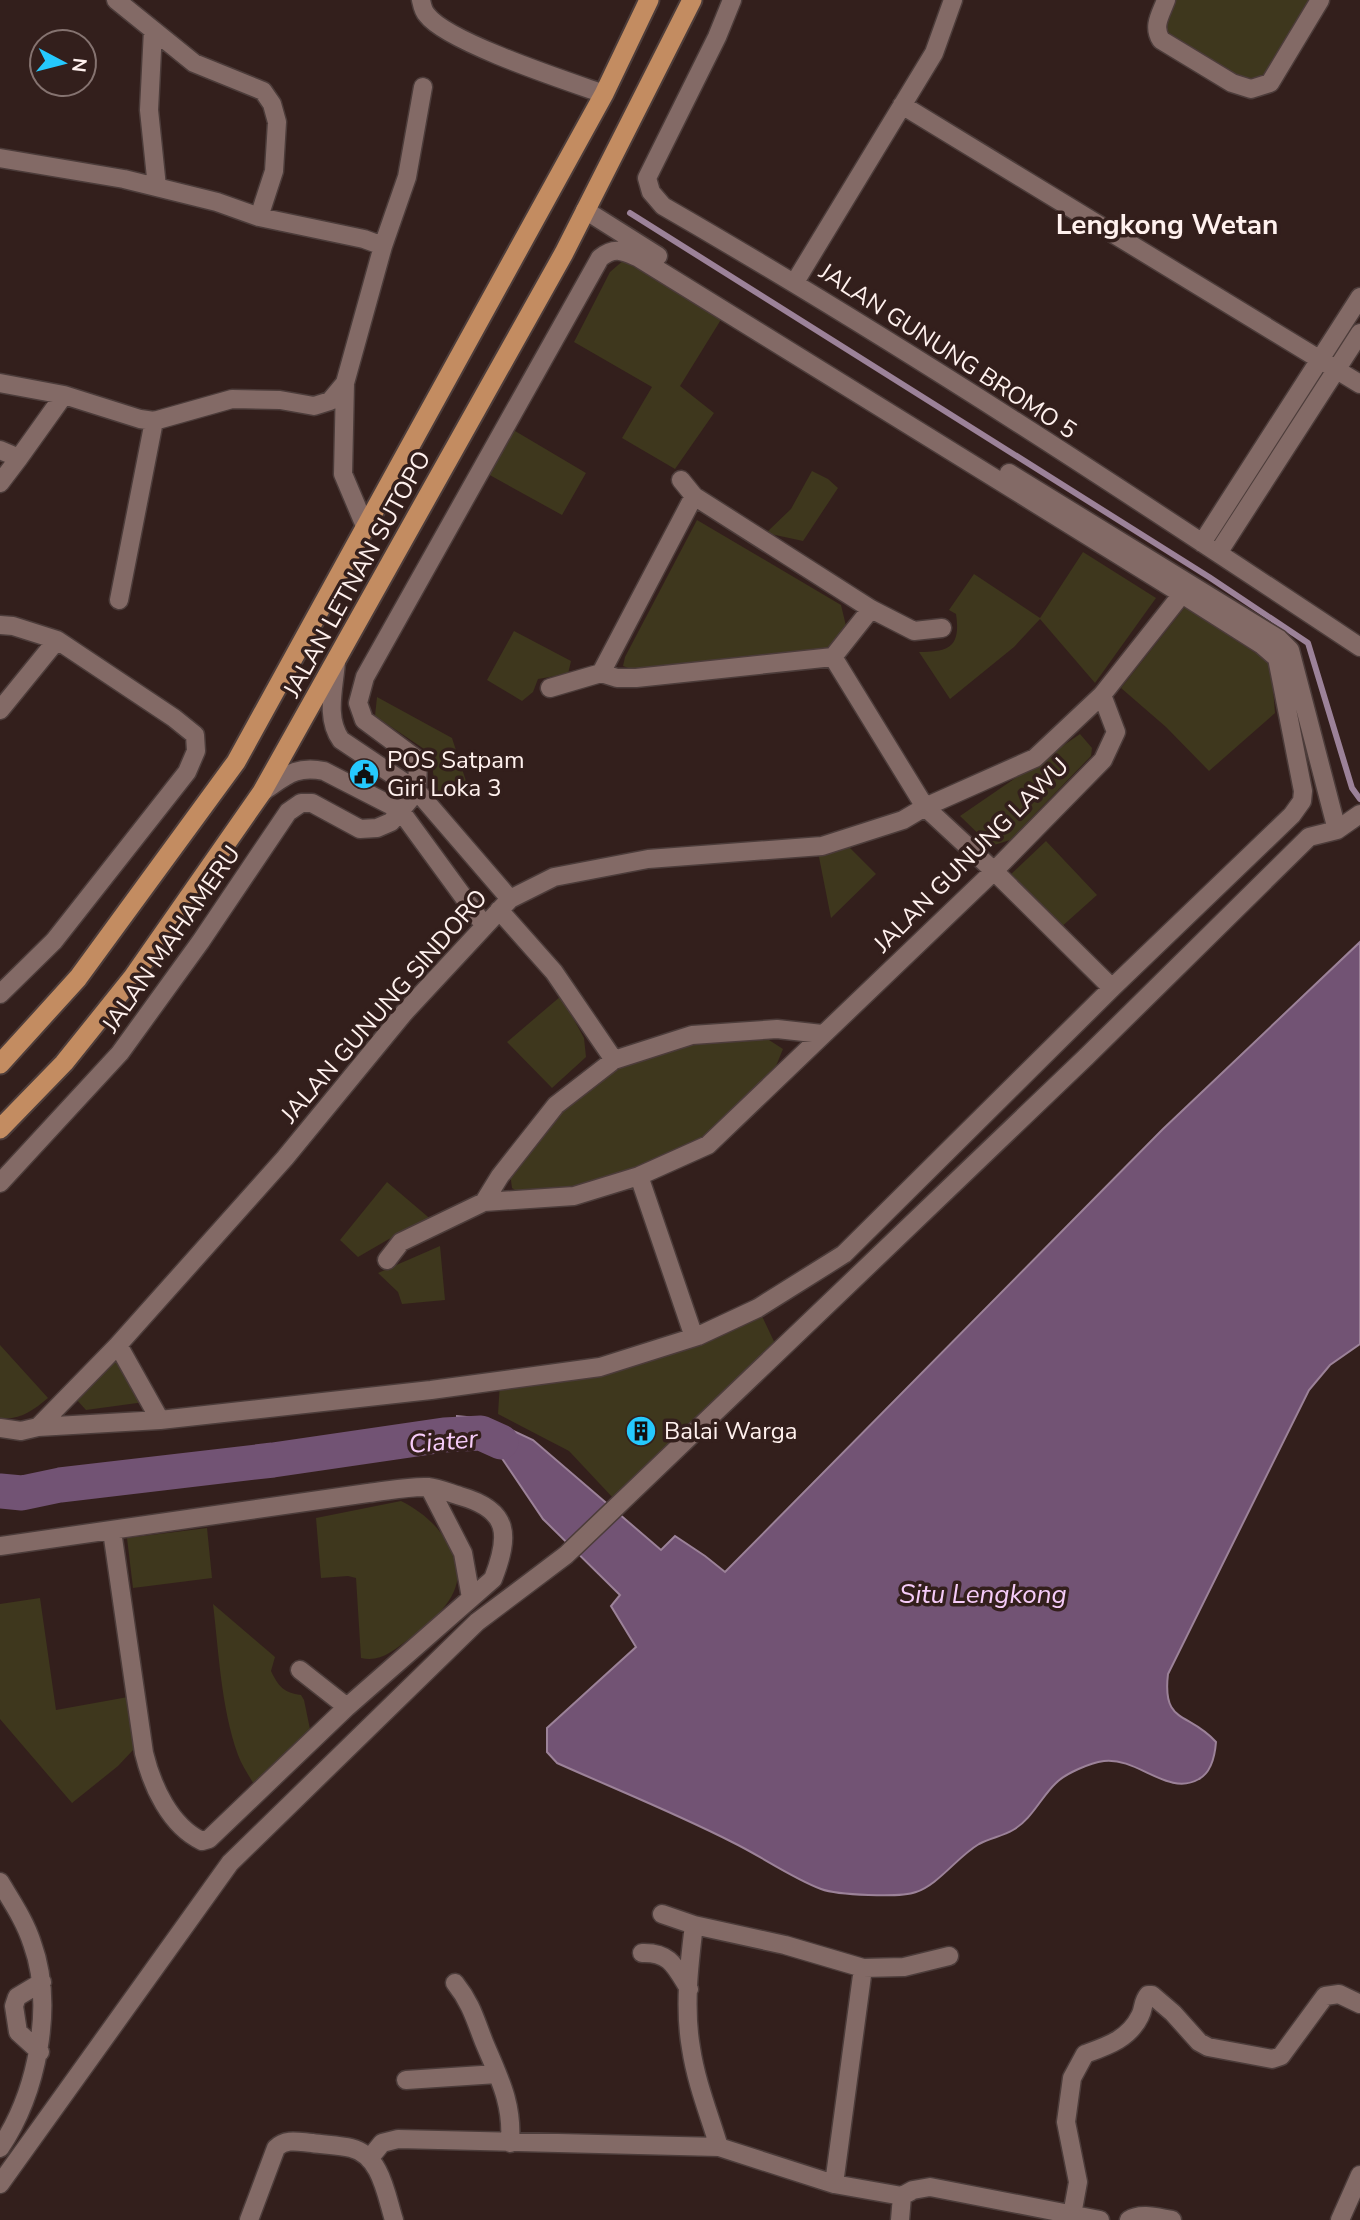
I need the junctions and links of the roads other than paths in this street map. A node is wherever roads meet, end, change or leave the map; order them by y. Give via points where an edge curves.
1 (117, 0) edge
2 (421, 0) edge
3 (649, 0) edge
4 (692, 0) edge
5 (732, 0) edge
6 (953, 0) edge
7 (1166, 0) edge
8 (1320, 0) edge
9 (153, 30) junction
10 (423, 87) dead end
11 (604, 94) junction
12 (902, 105) junction
13 (0, 158) edge
14 (157, 187) junction
15 (585, 210) junction
16 (259, 217) junction
17 (383, 246) junction
18 (794, 282) junction
19 (1360, 296) edge
20 (1360, 333) edge
21 (1320, 359) junction
22 (1337, 369) junction
23 (0, 383) edge
24 (345, 383) junction
25 (1360, 384) edge
26 (64, 395) junction
27 (154, 421) junction
28 (0, 450) edge
29 (19, 458) junction
30 (681, 480) dead end
31 (0, 483) edge
32 (694, 496) junction
33 (354, 497) junction
34 (377, 502) junction
35 (365, 526) junction
36 (1202, 543) junction
37 (1218, 553) junction
38 (1181, 594) junction
39 (119, 600) dead end
40 (871, 609) junction
41 (0, 625) edge
42 (942, 628) dead end
43 (58, 640) junction
44 (1360, 647) edge
45 (833, 657) junction
46 (336, 662) junction
47 (601, 673) junction
48 (550, 688) dead end
49 (1102, 695) junction
50 (0, 709) edge
51 (417, 791) junction
52 (262, 792) junction
53 (925, 807) junction
54 (400, 810) junction
55 (1359, 815) edge
56 (1337, 830) junction
57 (994, 871) junction
58 (505, 904) junction
59 (484, 925) junction
60 (1112, 989) junction
61 (0, 994) edge
62 (822, 1034) junction
63 (614, 1059) junction
64 (0, 1064) edge
65 (0, 1129) edge
66 (639, 1176) junction
67 (0, 1184) edge
68 (484, 1202) junction
69 (387, 1261) dead end
70 (694, 1337) junction
71 (118, 1345) junction
72 (160, 1420) junction
73 (38, 1427) junction
74 (0, 1428) edge
75 (429, 1487) junction
76 (112, 1531) junction
77 (0, 1546) edge
78 (471, 1598) junction
79 (300, 1670) dead end
80 (347, 1707) junction
81 (0, 1882) edge
82 (662, 1914) dead end
83 (694, 1925) junction
84 (642, 1953) dead end
85 (949, 1956) dead end
86 (863, 1968) junction
87 (42, 1982) junction
88 (455, 1983) dead end
89 (689, 1989) junction
90 (1360, 2004) edge
91 (40, 2052) junction
92 (497, 2074) junction
93 (406, 2080) dead end
94 (510, 2143) junction
95 (719, 2147) junction
96 (0, 2148) edge
97 (369, 2159) junction
98 (1360, 2175) edge
99 (0, 2184) edge
100 (834, 2184) junction
101 (902, 2196) junction
102 (1072, 2215) junction
103 (249, 2220) edge
104 (394, 2220) edge
105 (900, 2220) edge
106 (1100, 2220) edge
107 (1129, 2220) edge
108 (1172, 2220) edge
109 (1340, 2220) edge

1 - 9 street
2 - 11 street via 427,15 456,36
3 - 11 main road, JALAN LETNAN SUTOPO
4 - 15 main road, JALAN LETNAN SUTOPO
5 - 18 street, JALAN GUNUNG BROMO 5 via 647,178 663,206
6 - 12 street via 934,53
7 - 8 street via 1157,24 1161,40 1232,83 1251,89 1270,83
9 - 14 street via 149,110
9 - 16 street via 194,63 263,92 272,104 277,122 274,171
10 - 17 street via 407,177
11 - 34 main road, JALAN LETNAN SUTOPO
12 - 18 street
12 - 21 street
13 - 14 street
14 - 16 street
15 - 46 main road, JALAN LETNAN SUTOPO
15 - 56 street via 1279,639 1290,650
16 - 17 street
17 - 24 street
18 - 36 street, JALAN GUNUNG BROMO 5
19 - 21 street
20 - 22 street
21 - 22 street
21 - 36 street
22 - 25 street
22 - 37 street
23 - 26 street
24 - 27 street via 330,401 314,406 232,399
24 - 33 street via 344,474
26 - 27 street
26 - 29 street
27 - 39 street
28 - 29 street
29 - 31 street
30 - 32 street
32 - 40 street
32 - 47 street
33 - 34 street
33 - 35 street
34 - 35 main road, JALAN LETNAN SUTOPO
35 - 64 main road, JALAN LETNAN SUTOPO via 236,762 78,978
36 - 37 street, JALAN GUNUNG BROMO 5
37 - 44 street, JALAN GUNUNG BROMO 5
38 - 49 street, JALAN GUNUNG SINDORO
38 - 51 street via 639,258 612,250 600,258 365,677 358,703 364,720 418,760
38 - 60 street via 1277,658 1303,801
40 - 42 street via 914,631
40 - 45 street
41 - 43 street
43 - 50 street
43 - 61 street via 195,734 196,751 187,772 54,941
45 - 47 street via 636,678
45 - 53 street
46 - 51 street via 333,730
46 - 52 main road, JALAN LETNAN SUTOPO
47 - 48 street
49 - 53 street, JALAN GUNUNG SINDORO via 1035,758
49 - 57 street, JALAN GUNUNG LAWU via 1116,732 1102,760
51 - 54 street, JALAN MAHAMERU
51 - 58 street
52 - 54 street via 297,769 310,768
52 - 65 main road, JALAN LETNAN SUTOPO via 133,976 64,1063
53 - 57 street
53 - 58 street, JALAN GUNUNG SINDORO via 903,820 822,846 648,859 554,877
54 - 59 street
54 - 67 street, JALAN MAHAMERU via 391,822 368,830 312,803 301,803 288,813 120,1053
55 - 56 street
56 - 99 street via 1309,837 1087,1057 566,1555 478,1622 230,1863
57 - 60 street
57 - 62 street, JALAN GUNUNG LAWU
58 - 59 street, JALAN GUNUNG SINDORO
58 - 63 street
59 - 71 street, JALAN GUNUNG SINDORO
60 - 70 street via 844,1254 758,1308
62 - 63 street via 777,1029 692,1035
62 - 66 street, JALAN GUNUNG LAWU via 708,1145
63 - 68 street via 556,1105
66 - 68 street, JALAN GUNUNG LAWU via 574,1196
66 - 70 street
68 - 69 street, JALAN GUNUNG LAWU via 401,1242
70 - 72 street via 600,1367
71 - 72 street
71 - 73 street, JALAN GUNUNG SINDORO
72 - 73 street
73 - 74 street via 21,1431
75 - 76 street
75 - 78 street via 463,1553
75 - 78 street via 484,1503 496,1514 503,1541 500,1561 493,1579
76 - 77 street
76 - 80 street via 150,1777 166,1806 190,1834 202,1841 209,1839
78 - 80 street
79 - 80 street
81 - 87 street via 21,1916
82 - 83 street
83 - 86 street
83 - 89 street
84 - 89 street via 671,1961
85 - 86 street via 904,1967
86 - 100 street
87 - 91 street
87 - 91 street via 18,1997 14,2006 18,2032
88 - 92 street via 468,2000
89 - 95 street via 690,2046
90 - 102 street via 1339,1994 1325,1996 1282,2056 1272,2059 1199,2042 1167,2007 1148,1995 1132,2029 1114,2044 1085,2054 1072,2078 1066,2122 1078,2182
91 - 96 street
92 - 93 street
92 - 94 street via 506,2091 512,2123
94 - 95 street
94 - 97 street via 398,2139 382,2143
95 - 100 street
97 - 103 street via 353,2148 282,2143 276,2148
97 - 104 street via 380,2175
98 - 109 street
100 - 101 street
101 - 102 street via 930,2187
101 - 105 street
102 - 106 street
107 - 108 street via 1142,2216

